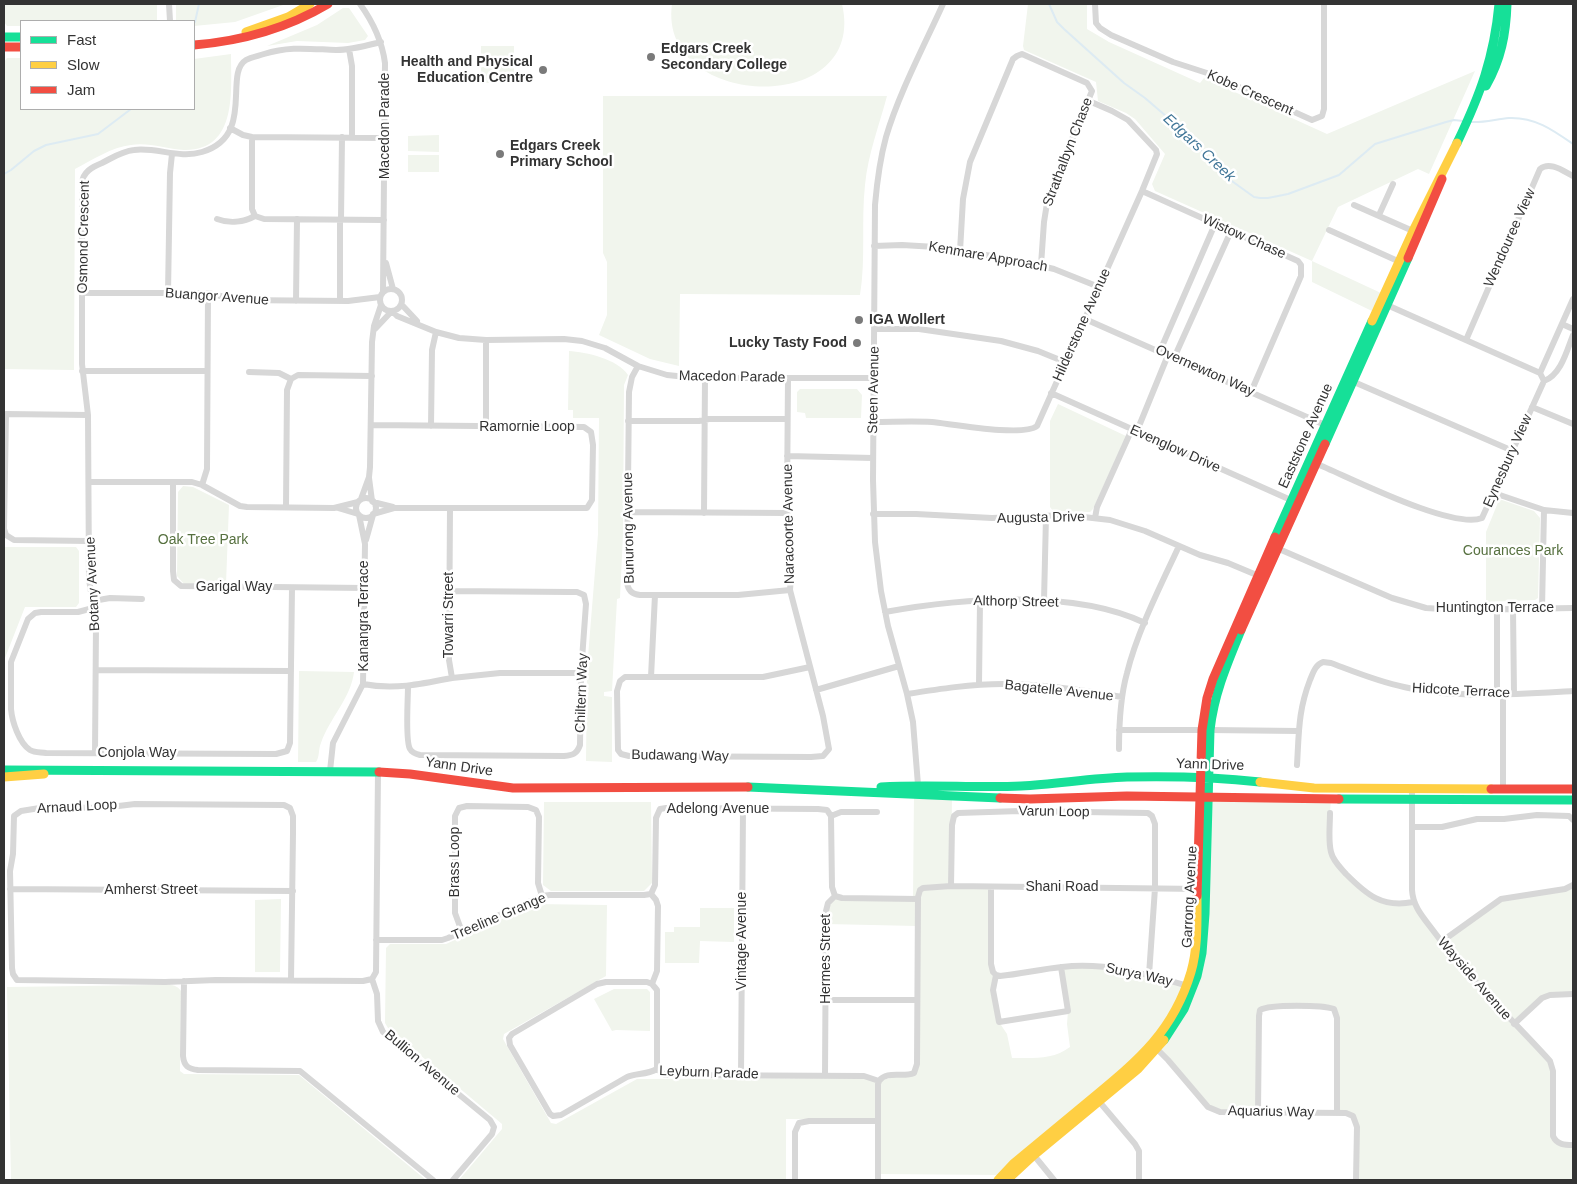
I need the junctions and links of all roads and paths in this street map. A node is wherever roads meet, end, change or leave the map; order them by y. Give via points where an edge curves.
1 (169, 4) edge
2 (310, 4) edge
3 (328, 4) edge
4 (360, 4) edge
5 (943, 4) edge
6 (1095, 4) edge
7 (1324, 4) edge
8 (1493, 4) edge
9 (1499, 4) edge
10 (1507, 4) edge
11 (170, 20) edge
12 (1497, 34) junction
13 (4, 37) edge
14 (20, 37) edge
15 (195, 40) edge
16 (380, 42) junction
17 (195, 45) edge
18 (4, 47) edge
19 (20, 47) edge
20 (350, 49) junction
21 (1089, 102) junction
22 (1474, 106) junction
23 (230, 128) junction
24 (252, 137) junction
25 (342, 137) junction
26 (352, 138) junction
27 (385, 138) junction
28 (172, 154) junction
29 (1445, 169) junction
30 (1573, 176) edge
31 (1393, 184) dead end
32 (1142, 191) junction
33 (1354, 205) dead end
34 (1379, 215) junction
35 (255, 216) junction
36 (297, 219) junction
37 (217, 220) dead end
38 (341, 220) junction
39 (384, 220) junction
40 (1215, 224) junction
41 (1329, 230) dead end
42 (1231, 231) junction
43 (1413, 231) junction
44 (874, 246) junction
45 (960, 251) junction
46 (384, 254) junction
47 (1403, 263) junction
48 (1041, 265) junction
49 (1099, 287) junction
50 (393, 289) junction
51 (82, 293) junction
52 (168, 293) junction
53 (208, 293) junction
54 (382, 295) junction
55 (1573, 299) edge
56 (296, 301) junction
57 (340, 301) junction
58 (1384, 304) junction
59 (381, 305) junction
60 (402, 305) junction
61 (392, 312) junction
62 (1085, 319) junction
63 (419, 324) junction
64 (1562, 324) junction
65 (874, 329) junction
66 (1573, 329) edge
67 (436, 332) junction
68 (372, 334) junction
69 (1573, 335) edge
70 (486, 340) junction
71 (1466, 340) junction
72 (1160, 352) junction
73 (1171, 357) junction
74 (1066, 362) junction
75 (638, 366) junction
76 (82, 371) junction
77 (207, 372) junction
78 (249, 372) dead end
79 (1540, 373) junction
80 (372, 376) junction
81 (705, 378) junction
82 (788, 378) junction
83 (874, 378) junction
84 (291, 379) junction
85 (1350, 381) junction
86 (1544, 381) junction
87 (1251, 392) junction
88 (1051, 393) junction
89 (1532, 407) junction
90 (88, 415) junction
91 (787, 419) junction
92 (705, 420) junction
93 (628, 421) junction
94 (873, 422) junction
95 (1573, 424) edge
96 (371, 426) junction
97 (431, 426) junction
98 (486, 426) junction
99 (1329, 426) junction
100 (1135, 430) junction
101 (1512, 451) junction
102 (787, 456) junction
103 (873, 458) junction
104 (1313, 462) junction
105 (368, 477) junction
106 (90, 482) junction
107 (173, 482) junction
108 (202, 485) junction
109 (1494, 493) junction
110 (359, 501) junction
111 (373, 501) junction
112 (1296, 502) junction
113 (286, 507) junction
114 (334, 508) junction
115 (394, 508) junction
116 (450, 508) junction
117 (1544, 510) junction
118 (628, 512) junction
119 (704, 513) junction
120 (787, 513) junction
121 (1573, 513) edge
122 (373, 514) junction
123 (873, 514) junction
124 (359, 515) junction
125 (1046, 516) junction
126 (1095, 518) junction
127 (89, 541) junction
128 (365, 544) junction
129 (1179, 546) junction
130 (1275, 548) junction
131 (1262, 577) junction
132 (292, 588) junction
133 (365, 588) junction
134 (790, 590) junction
135 (449, 591) junction
136 (655, 595) junction
137 (142, 599) dead end
138 (980, 601) junction
139 (1044, 601) junction
140 (93, 604) junction
141 (1254, 605) joint
142 (1542, 608) junction
143 (1573, 608) edge
144 (1498, 609) junction
145 (1514, 609) junction
146 (885, 612) junction
147 (1145, 624) junction
148 (899, 666) junction
149 (810, 668) junction
150 (96, 670) junction
151 (291, 671) junction
152 (581, 673) junction
153 (651, 677) junction
154 (452, 678) junction
155 (363, 684) junction
156 (979, 685) junction
157 (408, 687) junction
158 (816, 690) junction
159 (1573, 691) edge
160 (907, 694) junction
161 (1500, 694) junction
162 (1514, 694) junction
163 (1122, 698) junction
164 (1203, 718) joint
165 (1119, 730) junction
166 (1206, 730) junction
167 (1298, 731) junction
168 (1119, 748) dead end
169 (95, 752) junction
170 (1298, 765) dead end
171 (330, 771) junction
172 (378, 772) junction
173 (5, 773) edge
174 (1205, 778) junction
175 (918, 785) junction
176 (1412, 789) junction
177 (1504, 789) junction
178 (1573, 789) edge
179 (846, 790) junction
180 (1205, 797) junction
181 (1413, 800) junction
182 (1573, 800) edge
183 (743, 808) junction
184 (877, 812) dead end
185 (1330, 813) dead end
186 (831, 816) junction
187 (1573, 820) edge
188 (1412, 827) junction
189 (1573, 885) edge
190 (952, 886) junction
191 (991, 887) junction
192 (1155, 888) junction
193 (1202, 889) junction
194 (10, 890) junction
195 (293, 891) junction
196 (651, 894) junction
197 (542, 896) junction
198 (835, 896) junction
199 (918, 899) junction
200 (1413, 902) junction
201 (462, 932) junction
202 (376, 940) junction
203 (1441, 942) junction
204 (1061, 967) junction
205 (996, 975) junction
206 (1150, 975) junction
207 (372, 979) junction
208 (291, 980) junction
209 (184, 981) junction
210 (652, 984) junction
211 (1190, 986) junction
212 (1573, 994) edge
213 (826, 1000) junction
214 (917, 1000) junction
215 (1514, 1024) junction
216 (1154, 1047) junction
217 (657, 1070) junction
218 (741, 1075) junction
219 (826, 1076) junction
220 (879, 1080) junction
221 (1097, 1099) junction
222 (1258, 1112) junction
223 (1337, 1113) junction
224 (878, 1121) junction
225 (1573, 1145) edge
226 (1032, 1152) junction
227 (433, 1180) edge
228 (453, 1180) edge
229 (795, 1180) edge
230 (878, 1180) edge
231 (998, 1180) edge
232 (1007, 1180) edge
233 (1054, 1180) edge
234 (1139, 1180) edge
235 (1356, 1180) edge

1 - 11 street
2 - 15 street via 288,17 246,32
3 - 17 street via 279,29 225,42
4 - 16 street, Macedon Parade
5 - 44 street, Steen Avenue via 886,137 876,184
6 - 7 street, Kobe Crescent via 1096,23 1111,34 1312,120 1322,116 1324,109
8 - 12 street
9 - 12 street, Eaststone Avenue
10 - 22 street, Eaststone Avenue via 1502,51 1496,69
12 - 22 street, Eaststone Avenue
13 - 14 street
16 - 20 street, Osmond Crescent
16 - 27 street, Macedon Parade via 385,63
18 - 19 street
20 - 23 street, Osmond Crescent via 289,48 246,60 237,72 236,112
20 - 26 street
21 - 32 street, Hilderstone Avenue via 1128,120 1156,150
21 - 45 street, Strathalbyn Chase via 1092,91 1087,84 1025,55 1014,57 970,162 963,199
21 - 48 street, Strathalbyn Chase via 1048,197
22 - 29 street, Eaststone Avenue
23 - 24 street
23 - 28 street, Osmond Crescent via 222,140 209,149 193,154
24 - 25 street
24 - 35 street via 252,207
25 - 26 street
25 - 38 street
26 - 27 street
27 - 39 street, Macedon Parade
28 - 51 street, Osmond Crescent via 127,151 94,166 83,176
28 - 52 street
29 - 43 street, Eaststone Avenue
29 - 47 street, Eaststone Avenue via 1440,190
30 - 71 street, Wendouree View via 1550,166 1540,169
31 - 34 street
32 - 40 street, Wistow Chase
32 - 49 street, Hilderstone Avenue
33 - 34 street
34 - 43 street
35 - 36 street
35 - 37 street via 243,221
36 - 38 street
36 - 56 street
38 - 39 street
38 - 57 street
39 - 46 street, Macedon Parade
40 - 42 street, Wistow Chase
40 - 72 street
41 - 47 street
42 - 73 street
42 - 87 street, Wistow Chase via 1298,261 1302,269
43 - 47 street, Eaststone Avenue
44 - 45 street, Kenmare Approach via 921,245
44 - 65 street, Steen Avenue
45 - 48 street, Kenmare Approach
46 - 50 street, Macedon Parade
46 - 54 street, Macedon Parade
47 - 58 street, Eaststone Avenue
48 - 49 street, Kenmare Approach
49 - 62 street, Hilderstone Avenue
50 - 54 street
50 - 60 street via 400,293
51 - 52 street, Buangor Avenue
51 - 76 street, Osmond Crescent
52 - 53 street, Buangor Avenue
53 - 56 street, Buangor Avenue via 237,300
53 - 77 street
54 - 57 street, Buangor Avenue
54 - 59 street
55 - 64 street
56 - 57 street, Buangor Avenue
58 - 71 street
58 - 85 street, Eaststone Avenue
59 - 61 street
59 - 68 street
60 - 61 street
60 - 63 street, Macedon Parade
61 - 63 street, Macedon Parade
61 - 68 street
62 - 72 street, Overnewton Way
62 - 74 street, Hilderstone Avenue
63 - 67 street, Macedon Parade
64 - 66 street
64 - 79 street
65 - 74 street via 919,329 1001,341
65 - 83 street, Steen Avenue
67 - 70 street, Macedon Parade
67 - 97 street via 432,350
68 - 80 street
69 - 86 street, Eynesbury View via 1557,370
70 - 75 street, Macedon Parade via 582,341 605,348
70 - 98 street
71 - 79 street
72 - 73 street, Overnewton Way
73 - 87 street, Overnewton Way
73 - 100 street
74 - 88 street, Hilderstone Avenue
75 - 81 street, Macedon Parade via 667,375
75 - 93 street, Bunurong Avenue via 630,382
76 - 77 street
76 - 90 street, Osmond Crescent
77 - 108 street via 207,469
78 - 84 street via 279,373
79 - 86 street
80 - 84 street via 298,375
80 - 96 street
81 - 82 street, Macedon Parade
81 - 92 street
82 - 83 street, Macedon Parade
82 - 91 street, Naracoorte Avenue
83 - 94 street, Steen Avenue
84 - 113 street via 287,390
85 - 99 street, Eaststone Avenue
85 - 101 street
86 - 89 street, Eynesbury View
87 - 99 street, Overnewton Way
88 - 94 street, Hilderstone Avenue via 1036,426 1028,430 934,422
88 - 100 street, Evenglow Drive
89 - 95 street
89 - 101 street, Eynesbury View
90 - 106 street, Botany Avenue
90 - 127 street via 6,414 4,528 6,536 14,540
91 - 92 street
91 - 102 street, Naracoorte Avenue
92 - 93 street
92 - 119 street
93 - 118 street, Bunurong Avenue
94 - 103 street, Steen Avenue
96 - 97 street, Ramornie Loop
96 - 105 street
97 - 98 street, Ramornie Loop
98 - 116 street, Ramornie Loop via 588,429 593,445 590,504 581,509
99 - 104 street, Eaststone Avenue
100 - 112 street, Evenglow Drive
100 - 126 street via 1097,507
101 - 109 street, Eynesbury View
102 - 103 street
102 - 120 street, Naracoorte Avenue
103 - 123 street, Steen Avenue
104 - 109 street, Eynesbury View via 1415,507 1455,517 1482,518
104 - 112 street, Eaststone Avenue
105 - 110 street
105 - 111 street
106 - 107 street
106 - 127 street, Botany Avenue
107 - 108 street
107 - 132 street, Garigal Way via 173,571 178,584 186,587
108 - 113 street via 240,506
109 - 117 street
110 - 111 street via 368,498
110 - 114 street
110 - 124 street via 356,508
111 - 115 street, Ramornie Loop
111 - 122 street
112 - 130 street, Eaststone Avenue
113 - 114 street
114 - 124 street
115 - 116 street, Ramornie Loop
115 - 122 street, Ramornie Loop
116 - 135 street, Towarri Street
117 - 121 street
117 - 142 street
118 - 119 street
118 - 136 street, Bunurong Avenue via 628,587 634,594
119 - 120 street
120 - 134 street, Naracoorte Avenue
122 - 124 street via 366,518
122 - 128 street, Kanangra Terrace
123 - 125 street, Augusta Drive via 992,518
123 - 146 street, Steen Avenue
124 - 128 street, Kanangra Terrace
125 - 126 street, Augusta Drive
125 - 139 street
126 - 129 street, Augusta Drive via 1123,523
127 - 140 street, Botany Avenue
128 - 133 street, Kanangra Terrace
129 - 131 street, Augusta Drive
129 - 147 street
130 - 131 street, Eaststone Avenue
130 - 144 street, Huntington Terrace via 1408,603 1442,610
131 - 141 street, Eaststone Avenue
131 - 164 street, Eaststone Avenue via 1212,679
132 - 133 street, Garigal Way
132 - 151 street, Conjola Way
133 - 155 street, Kanangra Terrace
134 - 136 street, Bunurong Avenue via 738,595
134 - 149 street, Naracoorte Avenue
135 - 152 street, Chiltern Way via 580,593 586,599
135 - 154 street, Towarri Street
136 - 153 street
137 - 140 street via 110,598
138 - 139 street, Althorp Street
138 - 146 street, Althorp Street
138 - 156 street
139 - 147 street, Althorp Street via 1087,605 1124,614
140 - 150 street, Botany Avenue
140 - 169 street, Conjola Way via 78,612 40,612 28,619 11,662 11,709 22,742 29,750
141 - 166 street, Garrong Avenue via 1220,679
142 - 143 street, Huntington Terrace
142 - 145 street, Huntington Terrace
144 - 145 street, Huntington Terrace
144 - 161 street
145 - 162 street
146 - 148 street, Steen Avenue
147 - 163 street via 1129,665
148 - 158 street
148 - 160 street, Steen Avenue
149 - 153 street, Budawang Way via 763,678
149 - 158 street, Budawang Way
150 - 151 street
150 - 169 street, Botany Avenue
151 - 169 street, Conjola Way via 290,743 287,751
152 - 154 street via 500,672
152 - 157 street, Chiltern Way via 580,745 571,755 414,753 408,741
153 - 158 street, Budawang Way via 624,678 618,685 617,747 625,756 823,756 829,749 829,742
154 - 157 street, Towarri Street
155 - 157 street, Towarri Street
155 - 171 street, Kanangra Terrace via 333,743
156 - 160 street, Bagatelle Avenue
156 - 163 street, Bagatelle Avenue via 1037,685
159 - 162 street, Hidcote Terrace
160 - 175 street, Steen Avenue via 913,722
161 - 162 street, Hidcote Terrace
161 - 167 street, Hidcote Terrace via 1404,688 1323,662 1315,668 1307,688
161 - 177 street
163 - 165 street
164 - 166 street, Garrong Avenue
165 - 166 street
165 - 168 street
166 - 167 street
166 - 174 street, Garrong Avenue
167 - 170 street
171 - 172 street, Yann Drive
171 - 173 street, Yann Drive via 68,769 36,775
172 - 179 street, Yann Drive via 513,788
172 - 202 street, Bullion Avenue
174 - 175 street, Yann Drive via 1126,777 1020,786
174 - 176 street, Yann Drive via 1314,788
174 - 180 street, Garrong Avenue
175 - 179 street, Yann Drive
176 - 177 street, Yann Drive
176 - 181 street
177 - 178 street, Yann Drive
179 - 180 street, Yann Drive via 1030,799
180 - 181 street, Yann Drive
180 - 193 street, Garrong Avenue
181 - 182 street, Yann Drive
181 - 188 street
183 - 186 street, Adelong Avenue via 824,809
183 - 196 street, Adelong Avenue via 660,809 656,818 655,885
183 - 218 street, Vintage Avenue
184 - 186 street via 841,812
185 - 200 street via 1330,851 1339,867 1375,899 1397,904
186 - 198 street, Hermes Street via 832,887
187 - 188 street via 1569,816 1537,815 1477,818 1442,826
188 - 200 street
189 - 203 street via 1500,899
190 - 191 street, Shani Road
190 - 192 street, Varun Loop via 954,816 966,812 1020,811 1150,814 1155,824
190 - 199 street, Shani Road via 926,887 920,890
191 - 192 street, Shani Road
191 - 205 street via 991,964
192 - 193 street, Shani Road
192 - 206 street
193 - 211 street, Garrong Avenue
194 - 195 street, Amherst Street
194 - 195 street, Arnaud Loop via 13,819 17,813 42,807 102,808 155,804 290,808
194 - 209 street, Arnaud Loop via 12,974 17,980
195 - 208 street, Arnaud Loop
196 - 197 street, Treeline Grange
196 - 210 street, Adelong Avenue via 658,906 658,971
197 - 201 street, Treeline Grange
197 - 201 street, Brass Loop via 538,882 536,810 528,807 459,808 455,816 455,913
198 - 199 street
198 - 213 street, Hermes Street via 826,911
199 - 214 street
200 - 203 street, Wayside Avenue
201 - 202 street, Treeline Grange via 442,940
202 - 207 street, Bullion Avenue via 376,972
203 - 215 street, Wayside Avenue
204 - 205 street, Surya Way
204 - 205 street via 1068,1010 998,1022 993,990
204 - 206 street, Surya Way via 1108,967
206 - 211 street, Surya Way
207 - 208 street, Arnaud Loop
207 - 228 street, Bullion Avenue via 377,994 378,1021 383,1032 493,1123 492,1134
208 - 209 street, Arnaud Loop
209 - 227 street via 183,1056 188,1068 300,1071
210 - 217 street, Adelong Avenue via 656,990
210 - 217 street, Leyburn Parade via 597,984 512,1034 509,1041 548,1111 554,1116 632,1075
211 - 216 street, Garrong Avenue
212 - 215 street via 1546,996
213 - 214 street
213 - 219 street, Hermes Street
214 - 220 street, Leyburn Parade via 917,1064 914,1073 886,1075
215 - 225 street, Wayside Avenue via 1552,1064 1555,1140
216 - 221 street, Garrong Avenue
216 - 222 street, Aquarius Way via 1212,1110
217 - 218 street, Leyburn Parade via 665,1075
218 - 219 street, Leyburn Parade
219 - 220 street, Leyburn Parade via 868,1076
220 - 224 street
221 - 226 street, Garrong Avenue
221 - 234 street via 1139,1151
222 - 223 street, Aquarius Way
222 - 223 street via 1258,1016 1260,1010 1269,1006 1334,1009 1337,1018
223 - 235 street, Aquarius Way via 1346,1113 1356,1121
224 - 229 street via 799,1123 795,1135
224 - 230 street
226 - 231 street, Garrong Avenue
226 - 232 street, Garrong Avenue
226 - 233 street

